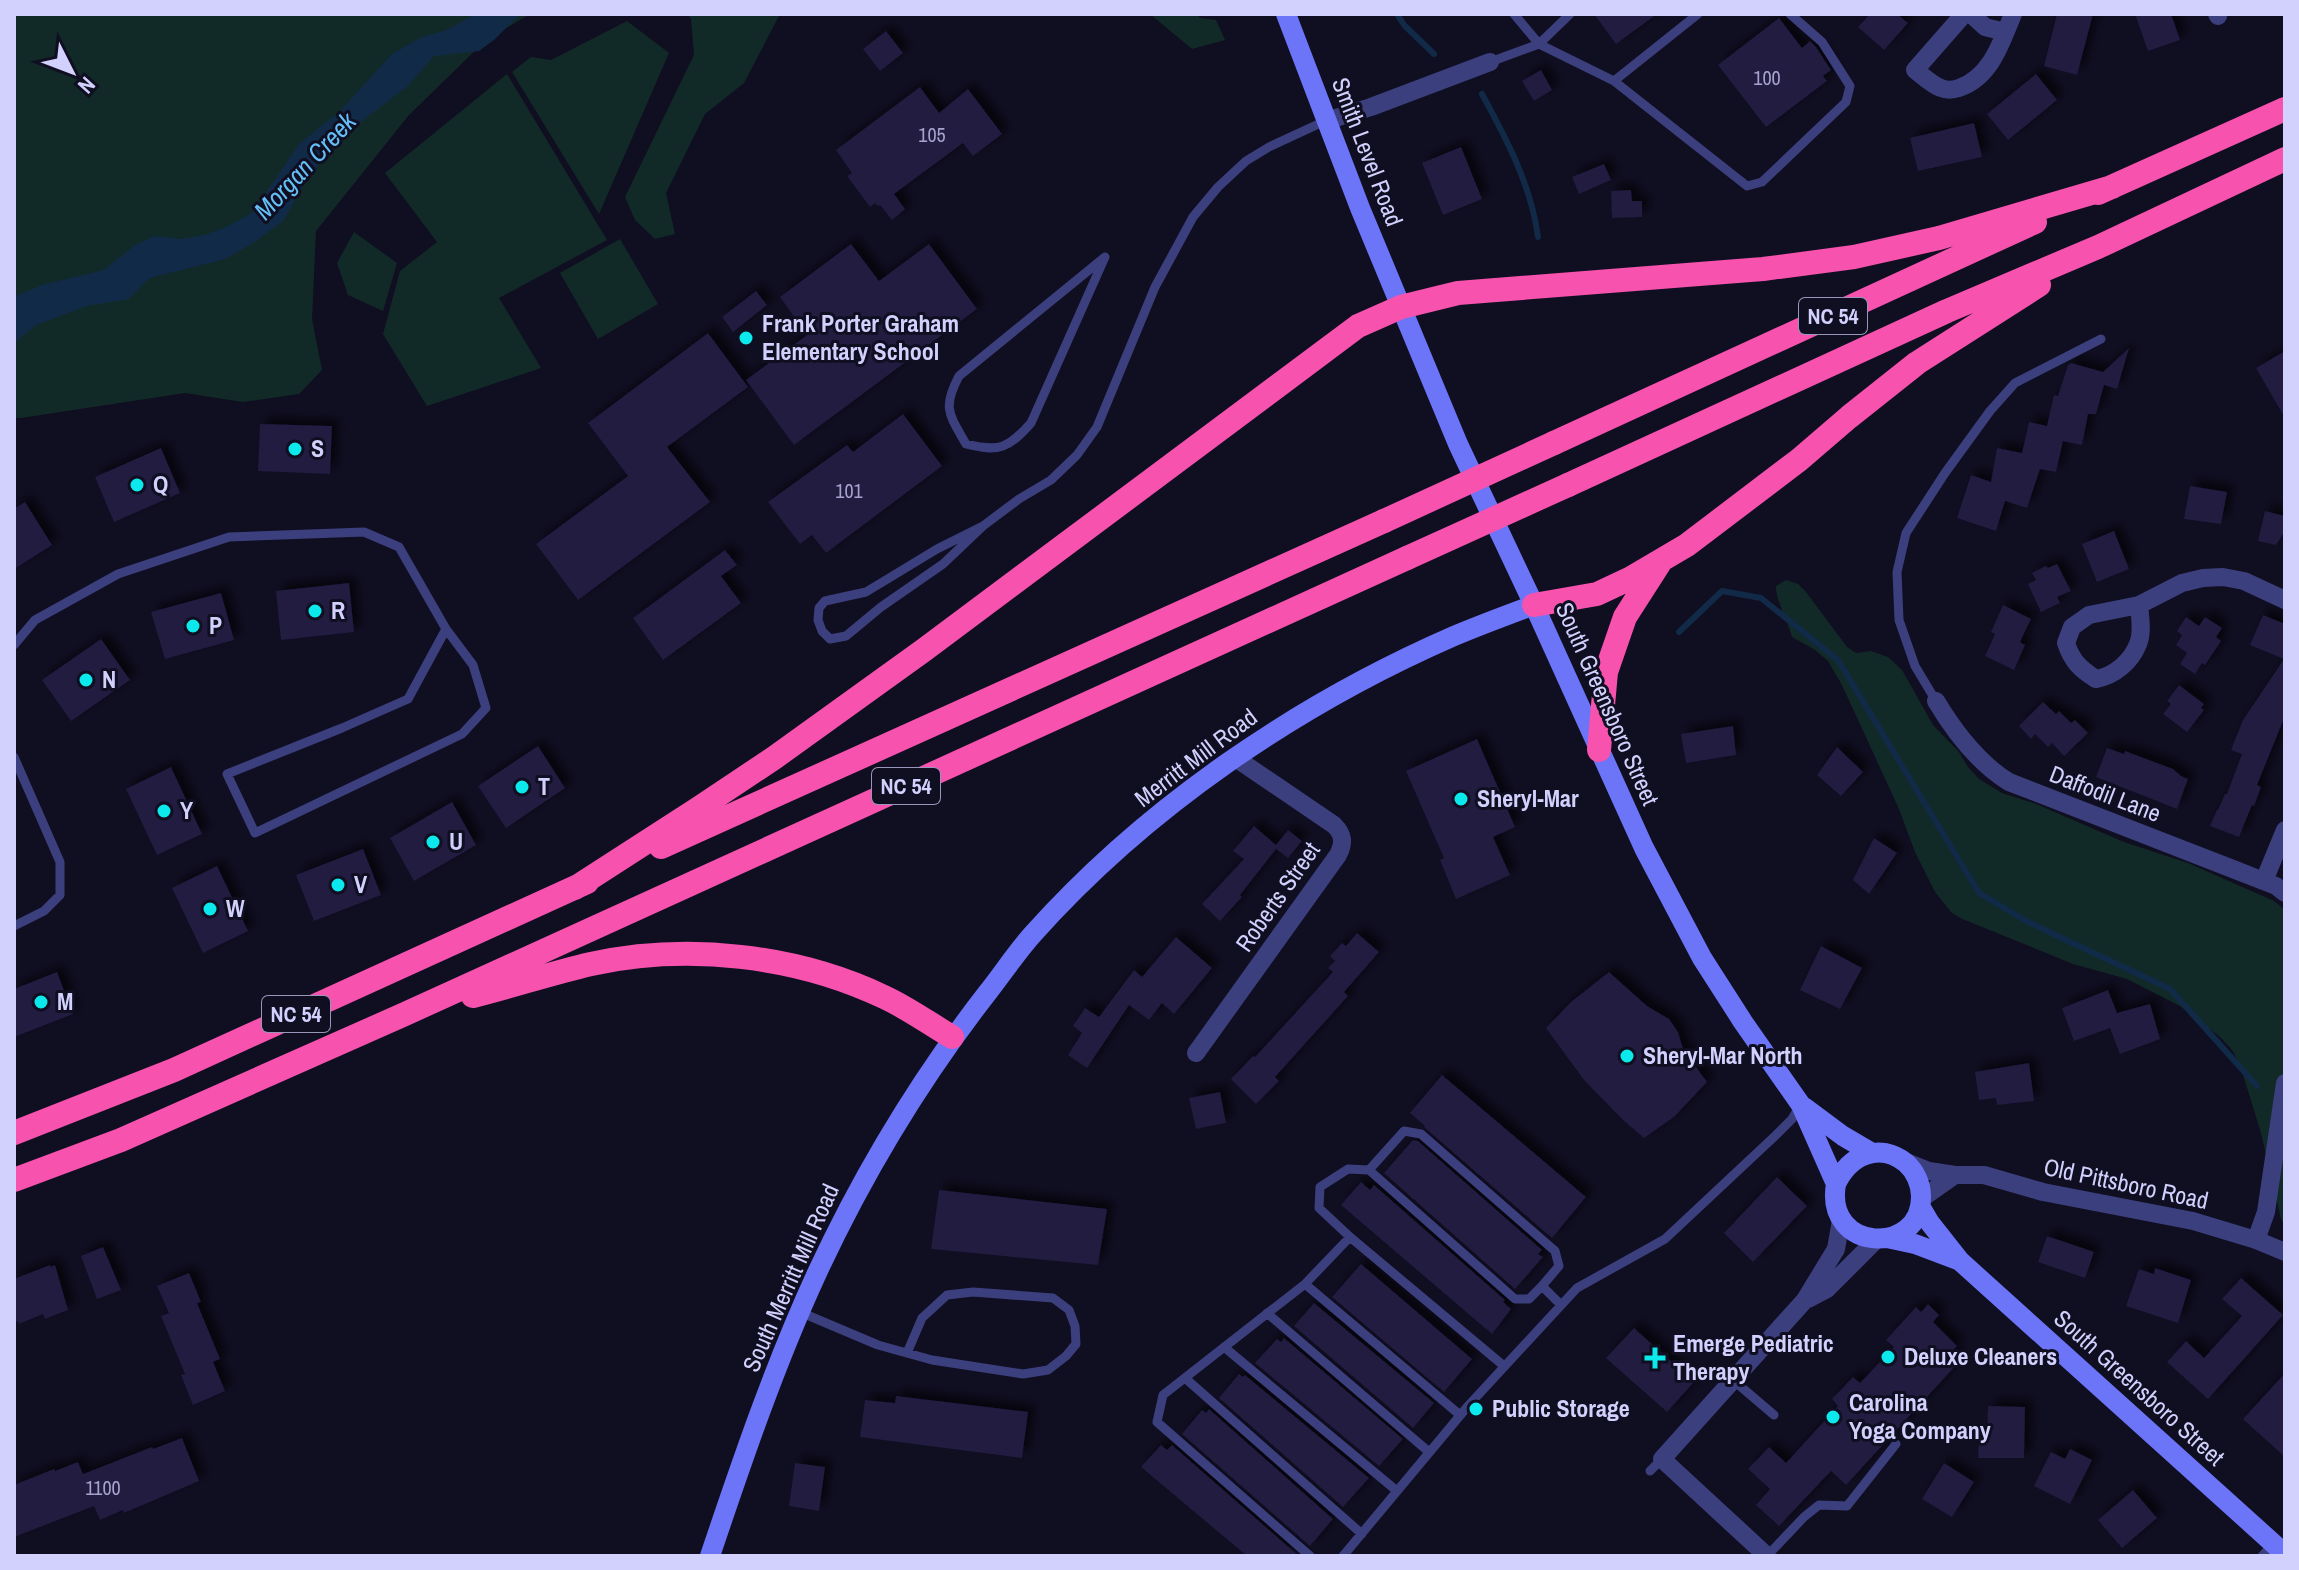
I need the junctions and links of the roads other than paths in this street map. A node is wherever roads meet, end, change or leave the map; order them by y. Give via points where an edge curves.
1 (1286, 14) edge
2 (1514, 14) edge
3 (1570, 14) edge
4 (1698, 14) edge
5 (1790, 14) edge
6 (1964, 14) edge
7 (1971, 14) edge
8 (2013, 14) edge
9 (2005, 32) junction
10 (1539, 44) junction
11 (1490, 62) joint
12 (1614, 81) junction
13 (2285, 109) edge
14 (1326, 121) junction
15 (2285, 159) edge
16 (2112, 187) junction
17 (2098, 247) junction
18 (1105, 257) joint
19 (1401, 307) junction
20 (2101, 339) dead end
21 (983, 526) junction
22 (1660, 562) junction
23 (2285, 600) edge
24 (1534, 605) junction
25 (2139, 605) junction
26 (446, 629) junction
27 (14, 645) edge
28 (1936, 701) joint
29 (1599, 750) junction
30 (14, 757) edge
31 (1234, 757) junction
32 (2285, 830) edge
33 (2264, 881) junction
34 (575, 888) junction
35 (2285, 893) edge
36 (14, 926) edge
37 (405, 1014) junction
38 (952, 1037) junction
39 (1196, 1053) dead end
40 (2285, 1083) edge
41 (1801, 1105) junction
42 (14, 1133) edge
43 (1872, 1153) junction
44 (1904, 1161) junction
45 (1369, 1170) junction
46 (1955, 1175) junction
47 (14, 1180) edge
48 (1836, 1184) junction
49 (1920, 1202) junction
50 (1841, 1220) junction
51 (1350, 1237) junction
52 (1882, 1239) junction
53 (2256, 1240) junction
54 (2285, 1252) edge
55 (1960, 1261) junction
56 (1305, 1284) junction
57 (1542, 1286) junction
58 (1805, 1300) junction
59 (1561, 1305) junction
60 (800, 1312) junction
61 (1267, 1313) junction
62 (1224, 1347) junction
63 (907, 1353) junction
64 (1504, 1366) junction
65 (1185, 1378) junction
66 (1733, 1380) junction
67 (1460, 1415) junction
68 (1774, 1415) dead end
69 (1896, 1444) dead end
70 (1429, 1452) junction
71 (1397, 1491) junction
72 (1362, 1534) junction
73 (2274, 1551) edge
74 (710, 1556) edge
75 (1310, 1556) edge
76 (1343, 1556) edge
77 (1767, 1556) edge

1 - 14 main road, Smith Level Road
2 - 10 lane
3 - 10 lane
4 - 12 lane
5 - 12 lane via 1822,42 1850,86 1846,102 1762,182 1747,186
6 - 9 street via 1915,70 1942,89 1968,85 1982,74
7 - 9 street via 1985,27
8 - 9 street
10 - 11 lane
10 - 12 lane
11 - 14 street
13 - 16 highway, NC 54
14 - 19 main road, Smith Level Road
14 - 21 lane via 1246,161 1218,187 1193,217 1155,287 1097,427 1051,480
15 - 17 highway, NC 54
16 - 19 highway via 1854,257 1458,293
16 - 34 highway, NC 54, bridge
17 - 22 highway via 1917,363 1787,470
17 - 37 highway, NC 54, bridge via 1947,311
18 - 18 lane via 959,376 948,396 951,418 966,444 991,450 1014,441 1031,423
19 - 24 main road, South Greensboro Street
19 - 34 highway via 1341,337 774,758
20 - 28 lane via 2015,383 1906,533 1897,572 1899,620 1915,666
21 - 21 lane via 866,592 825,601 819,608 822,631 830,639 846,636 943,564
22 - 24 highway via 1597,594
22 - 29 highway via 1625,617 1606,672
23 - 25 street via 2223,577 2182,583
24 - 29 main road, South Greensboro Street
24 - 31 main road, Merritt Mill Road via 1453,636 1350,687
25 - 25 street via 2139,642 2131,656 2108,677 2096,679 2082,671 2066,643 2072,627 2089,615
26 - 26 lane via 473,665 486,708 462,734 255,833 227,774 408,699
26 - 27 lane via 399,547 364,532 349,532 229,537 159,560 118,574 35,620
28 - 33 street, Daffodil Lane via 1981,760 2009,782
29 - 41 main road, South Greensboro Street via 1702,958
30 - 36 lane via 60,862 60,895 44,911
31 - 38 main road, Merritt Mill Road via 1084,883 1032,935
31 - 39 street, Roberts Street via 1334,825 1342,846
32 - 33 street
33 - 35 street, Daffodil Lane
34 - 42 highway, NC 54 via 174,1070
37 - 38 highway via 593,964 700,954 827,974 885,997
37 - 47 highway, NC 54 via 121,1140
38 - 60 main road, South Merritt Mill Road via 852,1203
40 - 53 street via 2266,1212
41 - 43 main road, South Greensboro Street
41 - 48 main road, South Greensboro Street
41 - 59 lane via 1665,1239 1577,1288
43 - 44 main road
43 - 48 main road via 1849,1163
44 - 46 street, Old Pittsboro Road
44 - 49 main road via 1919,1183
45 - 51 lane via 1348,1169 1320,1187 1319,1208
45 - 57 lane via 1515,1299 1529,1299
45 - 57 lane via 1404,1131 1421,1134 1555,1251 1559,1266
46 - 49 street
46 - 53 street, Old Pittsboro Road via 1984,1175
48 - 50 main road
49 - 52 main road via 1908,1227
49 - 55 main road, South Greensboro Street
50 - 52 main road via 1859,1235
50 - 58 street via 1836,1249
51 - 56 lane
51 - 64 lane
52 - 55 main road, South Greensboro Street via 1915,1244
52 - 58 street via 1827,1289
53 - 54 street, Old Pittsboro Road
55 - 73 main road, South Greensboro Street
56 - 61 lane
56 - 67 lane
57 - 59 lane
58 - 66 street
59 - 64 lane
60 - 63 lane
60 - 74 main road, South Merritt Mill Road
61 - 62 lane
61 - 70 lane
62 - 65 lane
62 - 71 lane
63 - 63 lane via 1023,1374 1048,1370 1076,1344 1075,1326 1069,1310 1053,1298 947,1295 922,1318
64 - 67 lane
65 - 72 lane
65 - 75 lane via 1163,1395 1157,1422
66 - 68 lane
66 - 77 street via 1656,1465
67 - 70 lane
69 - 77 lane via 1847,1506 1819,1505
70 - 71 lane
71 - 72 lane
72 - 76 lane

